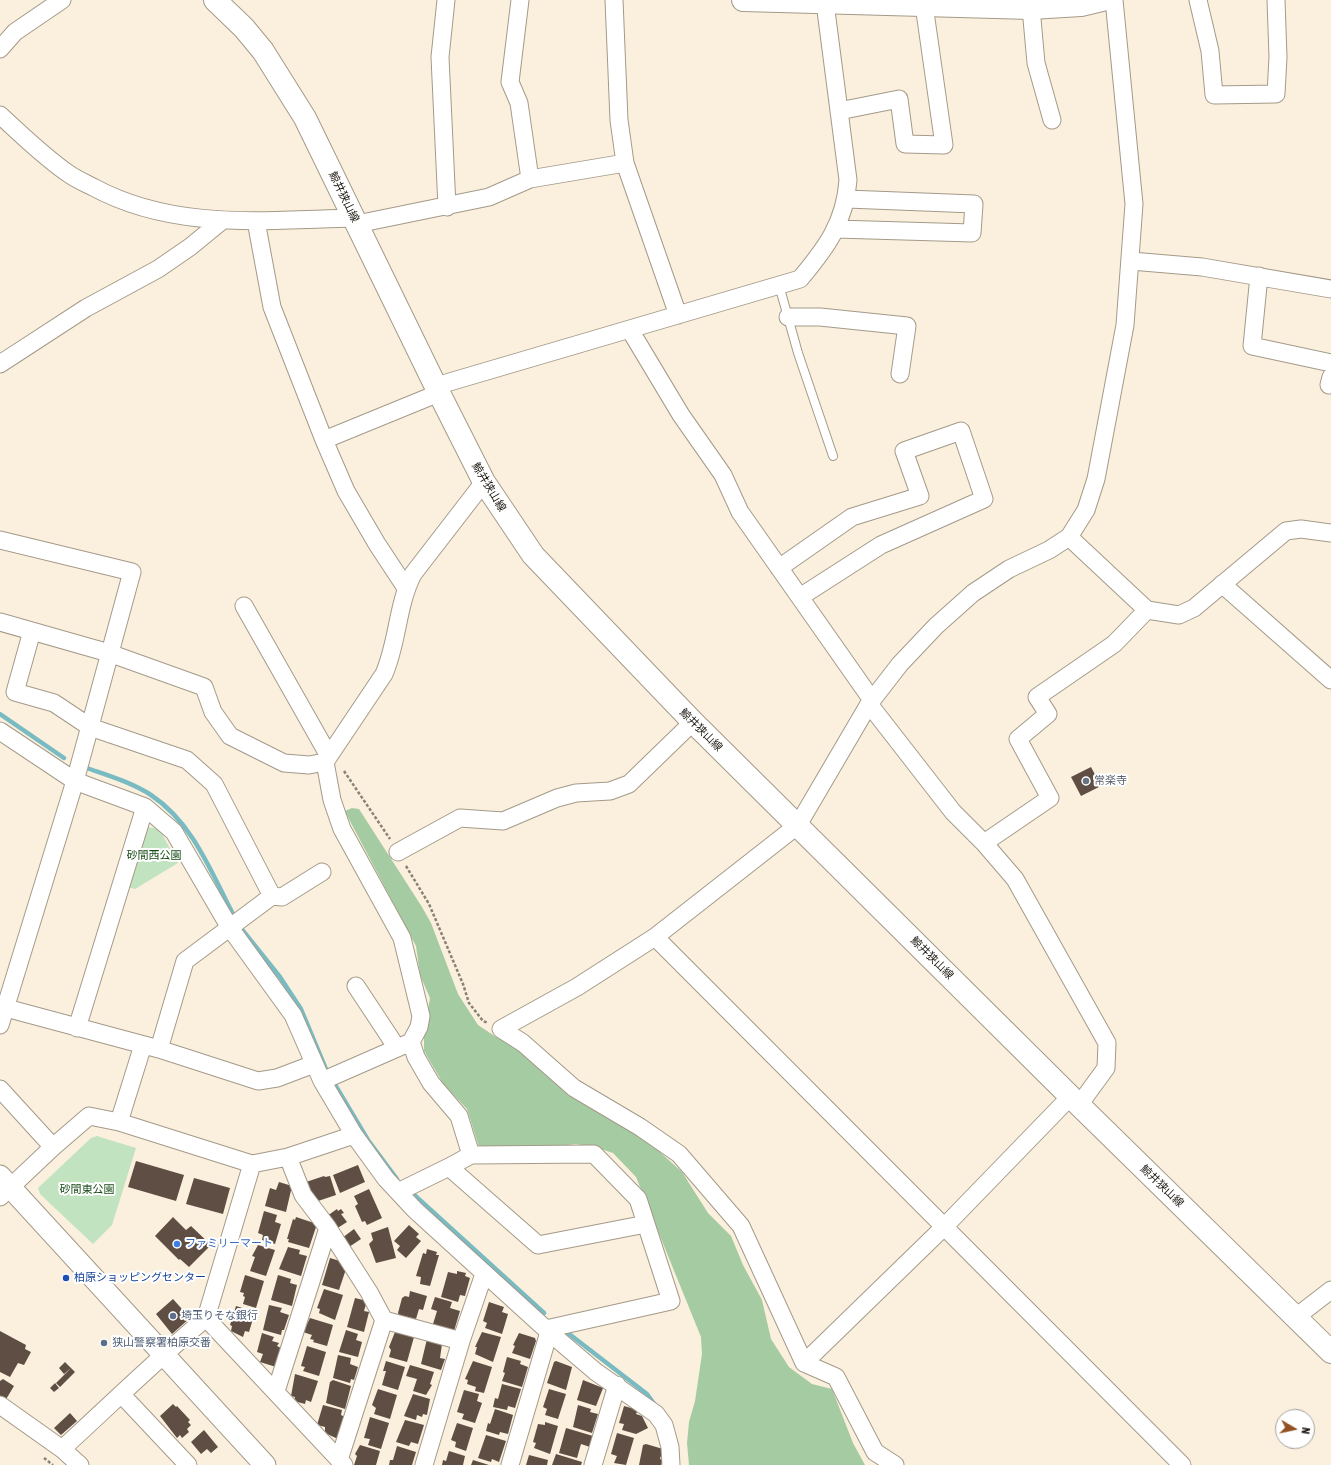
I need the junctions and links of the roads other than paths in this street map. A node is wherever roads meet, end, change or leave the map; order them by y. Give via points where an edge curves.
1 (62, 0) edge
2 (216, 0) edge
3 (446, 0) edge
4 (520, 0) edge
5 (614, 0) edge
6 (743, 0) edge
7 (1102, 0) edge
8 (1114, 0) edge
9 (1198, 0) edge
10 (1276, 0) edge
11 (825, 3) junction
12 (1031, 4) edge
13 (924, 5) junction
14 (0, 49) edge
15 (839, 111) junction
16 (0, 115) edge
17 (1052, 120) dead end
18 (625, 163) junction
19 (530, 179) junction
20 (847, 199) junction
21 (447, 207) junction
22 (223, 220) junction
23 (256, 221) junction
24 (355, 221) junction
25 (836, 229) junction
26 (1131, 261) junction
27 (1259, 276) junction
28 (779, 285) junction
29 (1331, 289) edge
30 (678, 315) junction
31 (788, 317) junction
32 (630, 330) junction
33 (1331, 363) edge
34 (0, 364) edge
35 (900, 374) dead end
36 (437, 390) junction
37 (324, 440) junction
38 (833, 456) dead end
39 (484, 482) junction
40 (1331, 532) edge
41 (1069, 537) junction
42 (0, 540) edge
43 (778, 568) junction
44 (1222, 584) junction
45 (406, 588) junction
46 (800, 597) junction
47 (244, 606) dead end
48 (1147, 610) junction
49 (0, 622) edge
50 (32, 631) junction
51 (109, 653) junction
52 (1331, 680) edge
53 (871, 702) junction
54 (693, 722) junction
55 (90, 727) junction
56 (1, 735) edge
57 (327, 759) junction
58 (75, 781) junction
59 (146, 807) junction
60 (798, 826) junction
61 (984, 843) junction
62 (398, 852) road end
63 (322, 872) dead end
64 (272, 896) junction
65 (230, 928) junction
66 (655, 937) junction
67 (356, 986) dead end
68 (6, 1008) junction
69 (0, 1025) edge
70 (77, 1028) junction
71 (404, 1045) junction
72 (151, 1047) junction
73 (314, 1064) junction
74 (322, 1081) junction
75 (0, 1089) edge
76 (1075, 1101) junction
77 (119, 1122) junction
78 (354, 1135) junction
79 (53, 1147) junction
80 (471, 1155) junction
81 (288, 1157) junction
82 (252, 1164) junction
83 (449, 1167) junction
84 (4, 1187) edge
85 (398, 1192) junction
86 (646, 1224) junction
87 (945, 1226) junction
88 (328, 1228) junction
89 (484, 1274) junction
90 (1331, 1290) edge
91 (1296, 1317) junction
92 (206, 1318) junction
93 (384, 1320) junction
94 (547, 1331) junction
95 (461, 1341) junction
96 (1331, 1352) edge
97 (164, 1354) junction
98 (804, 1364) junction
99 (617, 1385) junction
100 (276, 1391) junction
101 (122, 1394) junction
102 (0, 1405) edge
103 (62, 1449) junction
104 (342, 1462) edge
105 (80, 1465) edge
106 (188, 1465) edge
107 (265, 1465) edge
108 (424, 1465) edge
109 (510, 1465) edge
110 (593, 1465) edge
111 (671, 1465) edge
112 (895, 1465) edge
113 (1182, 1465) edge

1 - 14 street via 15,32
2 - 24 main road, 鯨井狭山線 via 263,51 282,80 304,118
3 - 21 street via 440,57
4 - 19 street via 510,82 519,103
5 - 18 street via 619,120
6 - 11 main road
7 - 12 main road via 1082,5
8 - 26 street via 1134,204
9 - 10 street via 1210,51 1214,95 1276,94
11 - 13 main road
11 - 15 street
12 - 13 main road
12 - 17 street via 1036,62
13 - 15 street via 944,145 905,144 898,99
15 - 20 street via 848,180
16 - 22 street via 23,138 69,175 117,199 146,210 175,216
18 - 19 street
18 - 30 street
19 - 21 street via 497,195
20 - 25 street
20 - 25 street via 974,204 972,233
21 - 24 street
22 - 23 street
22 - 34 street via 158,269 86,308
23 - 24 street
23 - 37 street via 272,307
24 - 36 main road, 鯨井狭山線
25 - 28 street via 827,246 800,279
26 - 27 street via 1202,267
26 - 41 street via 1125,325 1096,479 1086,510
27 - 29 street
27 - 33 street via 1252,346
28 - 30 street
28 - 31 lane
30 - 32 street
31 - 35 street via 820,317 907,326
31 - 38 lane
32 - 36 street
32 - 43 street via 681,415 723,476 740,512
36 - 37 street
36 - 39 main road, 鯨井狭山線
37 - 45 street via 346,491
39 - 45 street via 428,553
39 - 54 main road, 鯨井狭山線 via 533,555
40 - 44 street via 1301,529 1286,531
41 - 48 street
41 - 53 street via 1049,550 1009,569 973,593 926,636 900,664
42 - 51 street via 132,572
43 - 46 street
43 - 46 street via 852,517 920,496 904,451 961,431 984,499 881,545
44 - 48 street via 1194,608 1179,615
44 - 52 street
45 - 57 street via 384,674
46 - 53 street
47 - 57 street
48 - 61 street via 1114,644 1036,697 1048,714 1018,739 1050,798
49 - 50 street
50 - 51 street
50 - 55 street via 15,692 54,703
51 - 55 street
51 - 57 street via 204,687 213,712 230,736 249,748 284,764 309,765
53 - 60 street
53 - 61 street via 953,812
54 - 60 main road, 鯨井狭山線
54 - 62 street via 629,784 619,789 576,793 557,798 503,821 460,818
55 - 58 street
55 - 64 street via 187,760 214,784
56 - 58 street
57 - 71 street via 332,800 342,829 402,938 421,1016 419,1027
58 - 59 street
58 - 68 street
59 - 65 street via 174,832
59 - 70 street
60 - 66 street
60 - 76 main road, 鯨井狭山線
61 - 76 street via 1014,879 1107,1043 1106,1068
63 - 64 street via 282,897
64 - 65 street
65 - 72 street via 184,962
65 - 73 street via 293,1015
66 - 87 street
66 - 98 street via 577,988 501,1029 523,1043 574,1088 640,1127 679,1154 741,1226
67 - 71 street
68 - 69 street
68 - 70 street
70 - 72 street
71 - 74 street
71 - 80 street via 416,1057 431,1083 459,1116
72 - 73 street via 258,1081 277,1078
72 - 77 street
73 - 74 street
74 - 78 street
75 - 79 street
76 - 87 street
76 - 91 main road, 鯨井狭山線
77 - 79 street via 89,1116
77 - 82 street
78 - 81 street
78 - 85 street
79 - 84 street
80 - 83 street
80 - 86 street via 594,1154 638,1199
81 - 82 street
81 - 88 street via 303,1195
82 - 92 street
83 - 85 street
83 - 86 street via 538,1245
84 - 97 street
85 - 89 street
86 - 94 street via 671,1301
87 - 98 street
87 - 113 street
88 - 93 street
88 - 100 street
89 - 94 street
89 - 95 street
90 - 91 street
91 - 96 main road, 鯨井狭山線
92 - 97 street
92 - 100 street
93 - 95 street
93 - 104 street
94 - 99 street via 596,1372
94 - 109 street
95 - 108 street
97 - 101 street
97 - 107 street
98 - 112 street via 836,1377 875,1452
99 - 110 street
99 - 111 street via 656,1414 664,1425 670,1447
100 - 104 street
101 - 103 street
101 - 106 street
102 - 103 street
103 - 105 street

